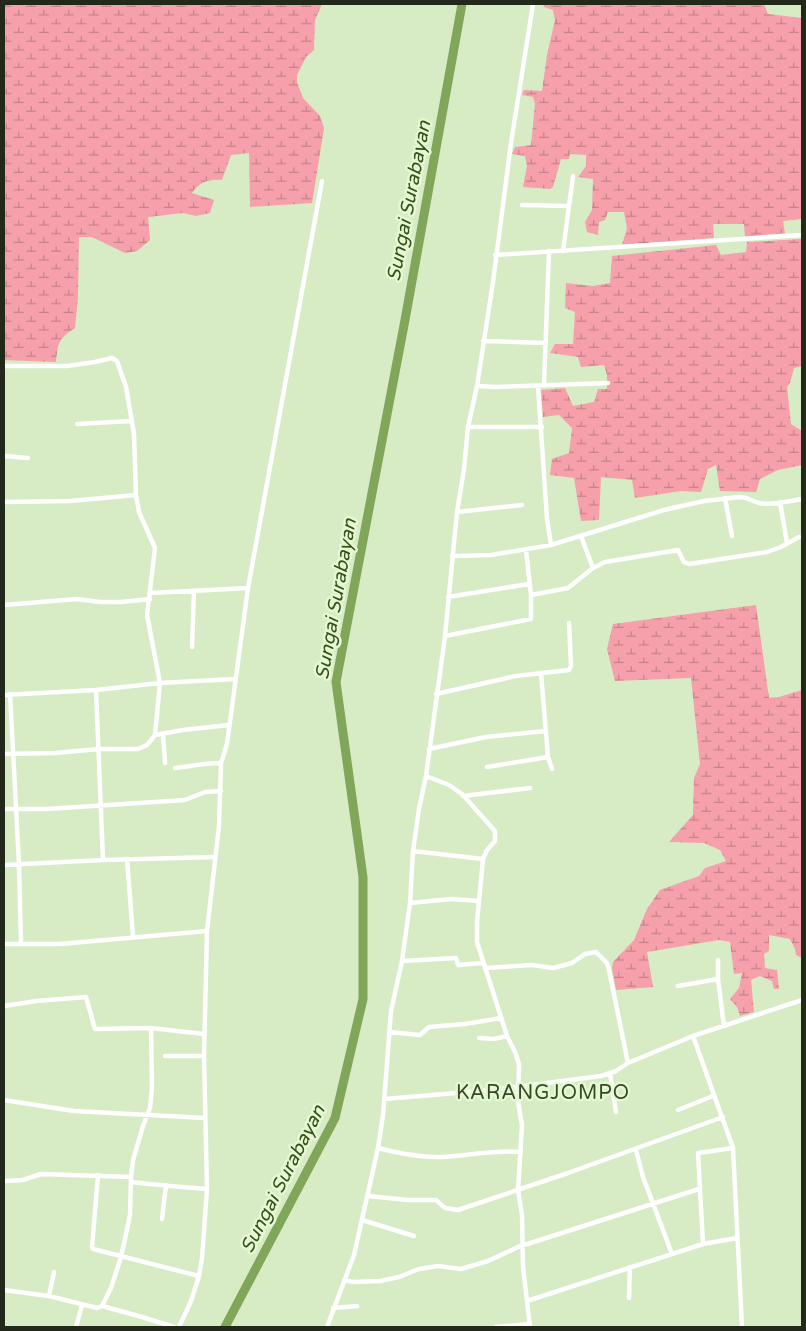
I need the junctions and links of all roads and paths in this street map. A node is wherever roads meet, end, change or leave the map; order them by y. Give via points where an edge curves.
1 (533, 4) edge
2 (573, 176) dead end
3 (322, 182) dead end
4 (522, 205) dead end
5 (569, 206) junction
6 (802, 236) edge
7 (563, 251) junction
8 (549, 252) junction
9 (498, 255) junction
10 (483, 341) junction
11 (546, 343) junction
12 (4, 366) edge
13 (608, 383) dead end
14 (544, 385) junction
15 (477, 386) junction
16 (538, 386) junction
17 (131, 421) junction
18 (77, 424) dead end
19 (471, 427) junction
20 (542, 427) junction
21 (4, 456) edge
22 (28, 458) dead end
23 (136, 495) junction
24 (725, 498) junction
25 (802, 499) edge
26 (4, 502) edge
27 (780, 502) junction
28 (522, 505) dead end
29 (459, 512) junction
30 (581, 536) junction
31 (732, 536) dead end
32 (799, 537) dead end
33 (787, 543) junction
34 (551, 545) junction
35 (526, 550) junction
36 (454, 557) junction
37 (592, 568) junction
38 (529, 584) junction
39 (248, 588) junction
40 (194, 591) junction
41 (151, 593) junction
42 (531, 595) junction
43 (450, 597) junction
44 (150, 599) junction
45 (4, 605) edge
46 (569, 623) dead end
47 (448, 635) junction
48 (192, 648) dead end
49 (541, 673) junction
50 (235, 679) junction
51 (160, 683) junction
52 (96, 690) junction
53 (10, 694) junction
54 (436, 694) junction
55 (4, 695) edge
56 (229, 725) junction
57 (546, 731) junction
58 (163, 734) junction
59 (155, 735) junction
60 (97, 749) junction
61 (429, 749) junction
62 (13, 753) junction
63 (4, 754) edge
64 (548, 758) junction
65 (165, 763) dead end
66 (221, 763) junction
67 (487, 767) dead end
68 (175, 768) dead end
69 (552, 769) dead end
70 (426, 776) junction
71 (530, 788) dead end
72 (221, 791) junction
73 (464, 796) junction
74 (99, 804) junction
75 (16, 808) junction
76 (4, 809) edge
77 (413, 851) junction
78 (215, 857) junction
79 (127, 859) junction
80 (483, 859) junction
81 (103, 860) junction
82 (19, 864) junction
83 (4, 865) edge
84 (479, 901) junction
85 (410, 903) junction
86 (207, 932) junction
87 (133, 936) junction
88 (4, 944) edge
89 (21, 944) junction
90 (718, 960) dead end
91 (402, 961) junction
92 (486, 967) junction
93 (718, 979) junction
94 (678, 986) dead end
95 (802, 1000) edge
96 (4, 1006) edge
97 (501, 1018) junction
98 (724, 1026) junction
99 (151, 1028) junction
100 (390, 1032) junction
101 (204, 1034) junction
102 (506, 1036) junction
103 (693, 1036) junction
104 (479, 1038) dead end
105 (165, 1056) dead end
106 (204, 1056) junction
107 (628, 1063) junction
108 (610, 1073) junction
109 (518, 1085) junction
110 (714, 1096) junction
111 (384, 1099) junction
112 (4, 1100) edge
113 (678, 1110) dead end
114 (616, 1112) dead end
115 (146, 1116) junction
116 (723, 1117) junction
117 (205, 1118) junction
118 (378, 1148) junction
119 (733, 1148) junction
120 (636, 1150) junction
121 (519, 1152) junction
122 (98, 1175) junction
123 (131, 1179) junction
124 (4, 1181) edge
125 (166, 1185) junction
126 (208, 1189) junction
127 (699, 1189) junction
128 (516, 1191) junction
129 (368, 1196) junction
130 (653, 1204) junction
131 (162, 1220) dead end
132 (362, 1220) junction
133 (414, 1236) dead end
134 (737, 1238) junction
135 (703, 1244) junction
136 (519, 1247) junction
137 (672, 1254) junction
138 (121, 1257) junction
139 (630, 1267) junction
140 (54, 1272) dead end
141 (199, 1276) junction
142 (344, 1280) junction
143 (4, 1290) edge
144 (49, 1296) junction
145 (628, 1298) dead end
146 (527, 1300) junction
147 (82, 1305) junction
148 (102, 1306) junction
149 (357, 1306) dead end
150 (333, 1308) junction
151 (527, 1325) edge
152 (76, 1327) edge
153 (174, 1327) edge
154 (179, 1327) edge
155 (327, 1327) edge
156 (496, 1327) edge
157 (742, 1327) edge

1 - 9 street via 520,77
2 - 5 street
3 - 39 street
4 - 5 street
5 - 7 street
6 - 7 street
7 - 8 street
8 - 9 street
8 - 11 street
9 - 10 street
10 - 11 street
10 - 15 street
11 - 14 street
12 - 17 street via 67,366 115,358 122,371
13 - 14 street
14 - 16 street
15 - 16 street
15 - 19 street
16 - 20 street
17 - 18 street
17 - 23 street
19 - 20 street
19 - 29 street
20 - 34 street
21 - 22 street
23 - 26 street
23 - 41 street via 139,512 155,548
24 - 27 street via 745,497 759,503
24 - 30 street via 664,510
24 - 31 street
25 - 27 street
27 - 33 street
28 - 29 street
29 - 36 street
30 - 34 street
30 - 37 street
32 - 33 street
33 - 37 street via 767,552 689,564 684,562 678,550 605,562
34 - 35 street
35 - 36 street
35 - 38 street
36 - 43 street
37 - 42 street via 568,588
38 - 42 street
38 - 43 street
39 - 40 street
39 - 50 street
40 - 41 street
40 - 48 street
41 - 44 street
42 - 47 street via 531,619
43 - 47 street
44 - 45 street via 100,602 77,599
44 - 51 street via 147,615
46 - 49 street via 570,668
47 - 54 street
49 - 54 street
49 - 57 street
50 - 51 street
50 - 56 street
51 - 52 street
51 - 59 street
52 - 53 street
52 - 60 street
53 - 55 street
53 - 62 street
54 - 61 street
56 - 58 street
56 - 66 street
57 - 61 street via 486,737
57 - 64 street
58 - 59 street
58 - 65 street
59 - 60 street via 138,749
60 - 62 street
60 - 74 street
61 - 70 street
62 - 63 street
62 - 75 street
64 - 67 street
64 - 69 street
66 - 68 street via 205,762
66 - 72 street
70 - 73 street via 449,785
70 - 77 street
71 - 73 street
72 - 74 street via 205,792 185,800
72 - 78 street
73 - 80 street via 495,831 495,841
74 - 75 street
74 - 81 street
75 - 76 street
75 - 82 street
77 - 80 street
77 - 85 street
78 - 79 street
78 - 86 street
79 - 81 street
79 - 87 street
80 - 84 street
81 - 82 street
82 - 83 street
82 - 89 street
84 - 85 street via 451,899
84 - 92 street via 477,942
85 - 91 street
86 - 87 street
86 - 101 street
87 - 89 street via 60,944
88 - 89 street
90 - 93 street
91 - 92 street via 456,958 458,965
91 - 100 street via 391,1011
92 - 97 street
92 - 107 street via 532,965 553,968 596,952 607,963
93 - 94 street
93 - 98 street
95 - 98 street
96 - 99 street via 86,997 95,1029
97 - 100 street via 429,1027 420,1035
97 - 102 street
98 - 103 street
99 - 101 street
99 - 115 street via 152,1087
100 - 111 street
101 - 106 street
102 - 104 street
102 - 109 street via 519,1064
103 - 107 street
103 - 110 street
105 - 106 street
106 - 117 street
107 - 108 street
108 - 109 street via 561,1082
108 - 114 street
109 - 111 street
109 - 121 street via 522,1124
110 - 113 street
110 - 116 street
111 - 118 street
112 - 115 street via 74,1111
115 - 117 street
115 - 123 street
116 - 119 street
116 - 120 street
117 - 126 street
118 - 121 street via 435,1157
118 - 129 street
119 - 127 street via 698,1153
119 - 134 street
120 - 128 street
120 - 130 street
121 - 128 street
122 - 123 street
122 - 124 street via 41,1174 23,1180
122 - 138 street via 92,1247
123 - 125 street
123 - 138 street via 130,1215
125 - 126 street
125 - 131 street
126 - 141 street
127 - 130 street
127 - 135 street
128 - 129 street via 458,1210 445,1208 436,1200
128 - 136 street via 522,1215
129 - 132 street
130 - 136 street
130 - 137 street
132 - 133 street
132 - 142 street
134 - 135 street
134 - 157 street
135 - 137 street
136 - 142 street via 488,1262 461,1269 438,1266 380,1281
136 - 146 street
137 - 139 street
138 - 141 street
138 - 148 street
139 - 145 street
139 - 146 street
140 - 144 street
141 - 154 street
142 - 150 street
143 - 144 street
144 - 147 street
146 - 151 street
147 - 148 street
147 - 152 street
148 - 153 street
149 - 150 street
150 - 155 street
151 - 156 street

